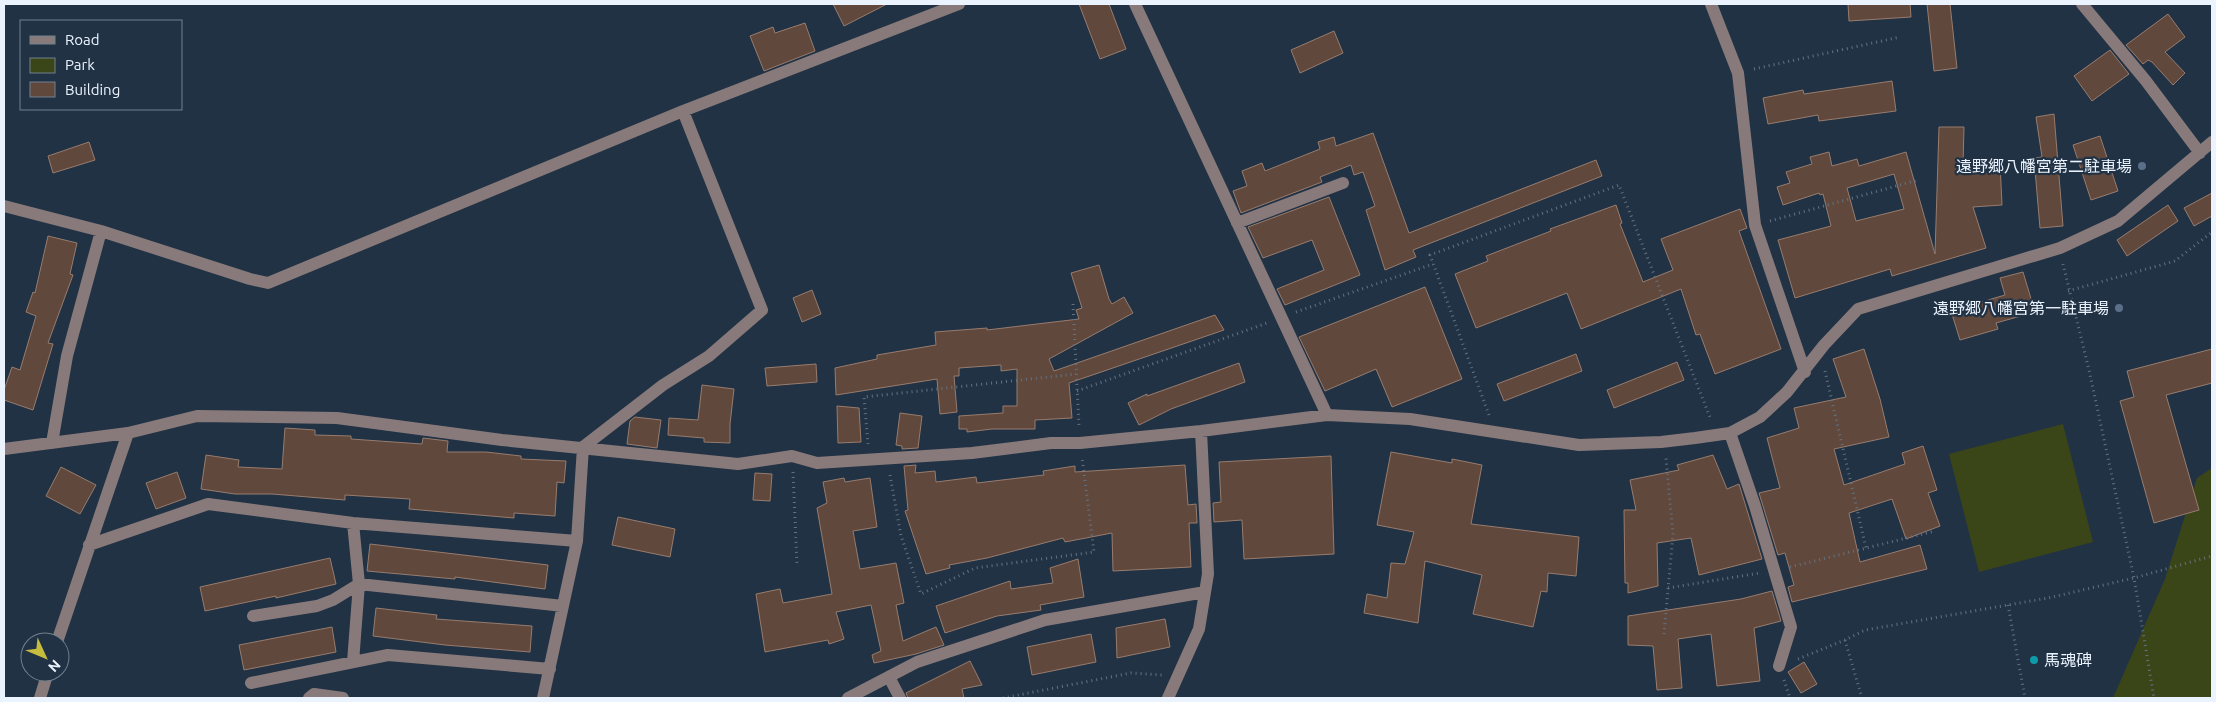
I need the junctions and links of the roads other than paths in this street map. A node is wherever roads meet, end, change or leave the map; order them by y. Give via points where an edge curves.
1 (960, 4) edge
2 (1134, 4) edge
3 (1711, 4) edge
4 (2082, 4) edge
5 (683, 111) junction
6 (2212, 142) edge
7 (2200, 153) junction
8 (1343, 183) dead end
9 (4, 206) edge
10 (1237, 223) junction
11 (101, 231) junction
12 (1805, 372) junction
13 (1327, 415) junction
14 (1201, 431) junction
15 (128, 432) junction
16 (1730, 433) junction
17 (52, 443) junction
18 (583, 447) junction
19 (4, 449) edge
20 (353, 523) junction
21 (577, 541) junction
22 (89, 545) junction
23 (359, 584) junction
24 (1205, 592) junction
25 (563, 606) junction
26 (253, 616) dead end
27 (60, 632) edge
28 (353, 662) junction
29 (1779, 666) road end
30 (550, 669) junction
31 (889, 677) junction
32 (45, 682) edge
33 (250, 683) dead end
34 (40, 698) edge
35 (309, 698) edge
36 (343, 698) edge
37 (543, 698) edge
38 (848, 698) edge
39 (900, 698) edge
40 (1168, 698) edge

1 - 5 street
2 - 10 street
3 - 12 street via 1738,73 1755,225
4 - 7 street
5 - 11 street via 268,283
5 - 18 street via 762,310 709,356 663,385
6 - 7 street
7 - 12 street via 2118,221 2060,248 1858,309 1820,350
8 - 10 street
9 - 11 street
10 - 13 street
11 - 17 street via 67,356
12 - 16 street via 1760,417
13 - 14 street
13 - 16 street via 1410,419 1579,445 1664,442
14 - 18 street via 972,453 818,463 792,456 738,464
14 - 24 street via 1208,574
15 - 17 street
15 - 18 street via 197,416 337,418 502,440
15 - 22 street
16 - 29 street via 1791,627
17 - 19 street
18 - 21 street
20 - 21 street
20 - 22 street via 208,504
20 - 23 street
21 - 25 street
22 - 27 street
23 - 25 street
23 - 26 street via 334,600 317,606
23 - 28 street
24 - 31 street via 1045,620 917,662
24 - 40 street via 1199,629
25 - 30 street
28 - 30 street via 388,655
28 - 33 street
30 - 37 street
31 - 38 street
31 - 39 street
32 - 34 street
35 - 36 street via 314,694

